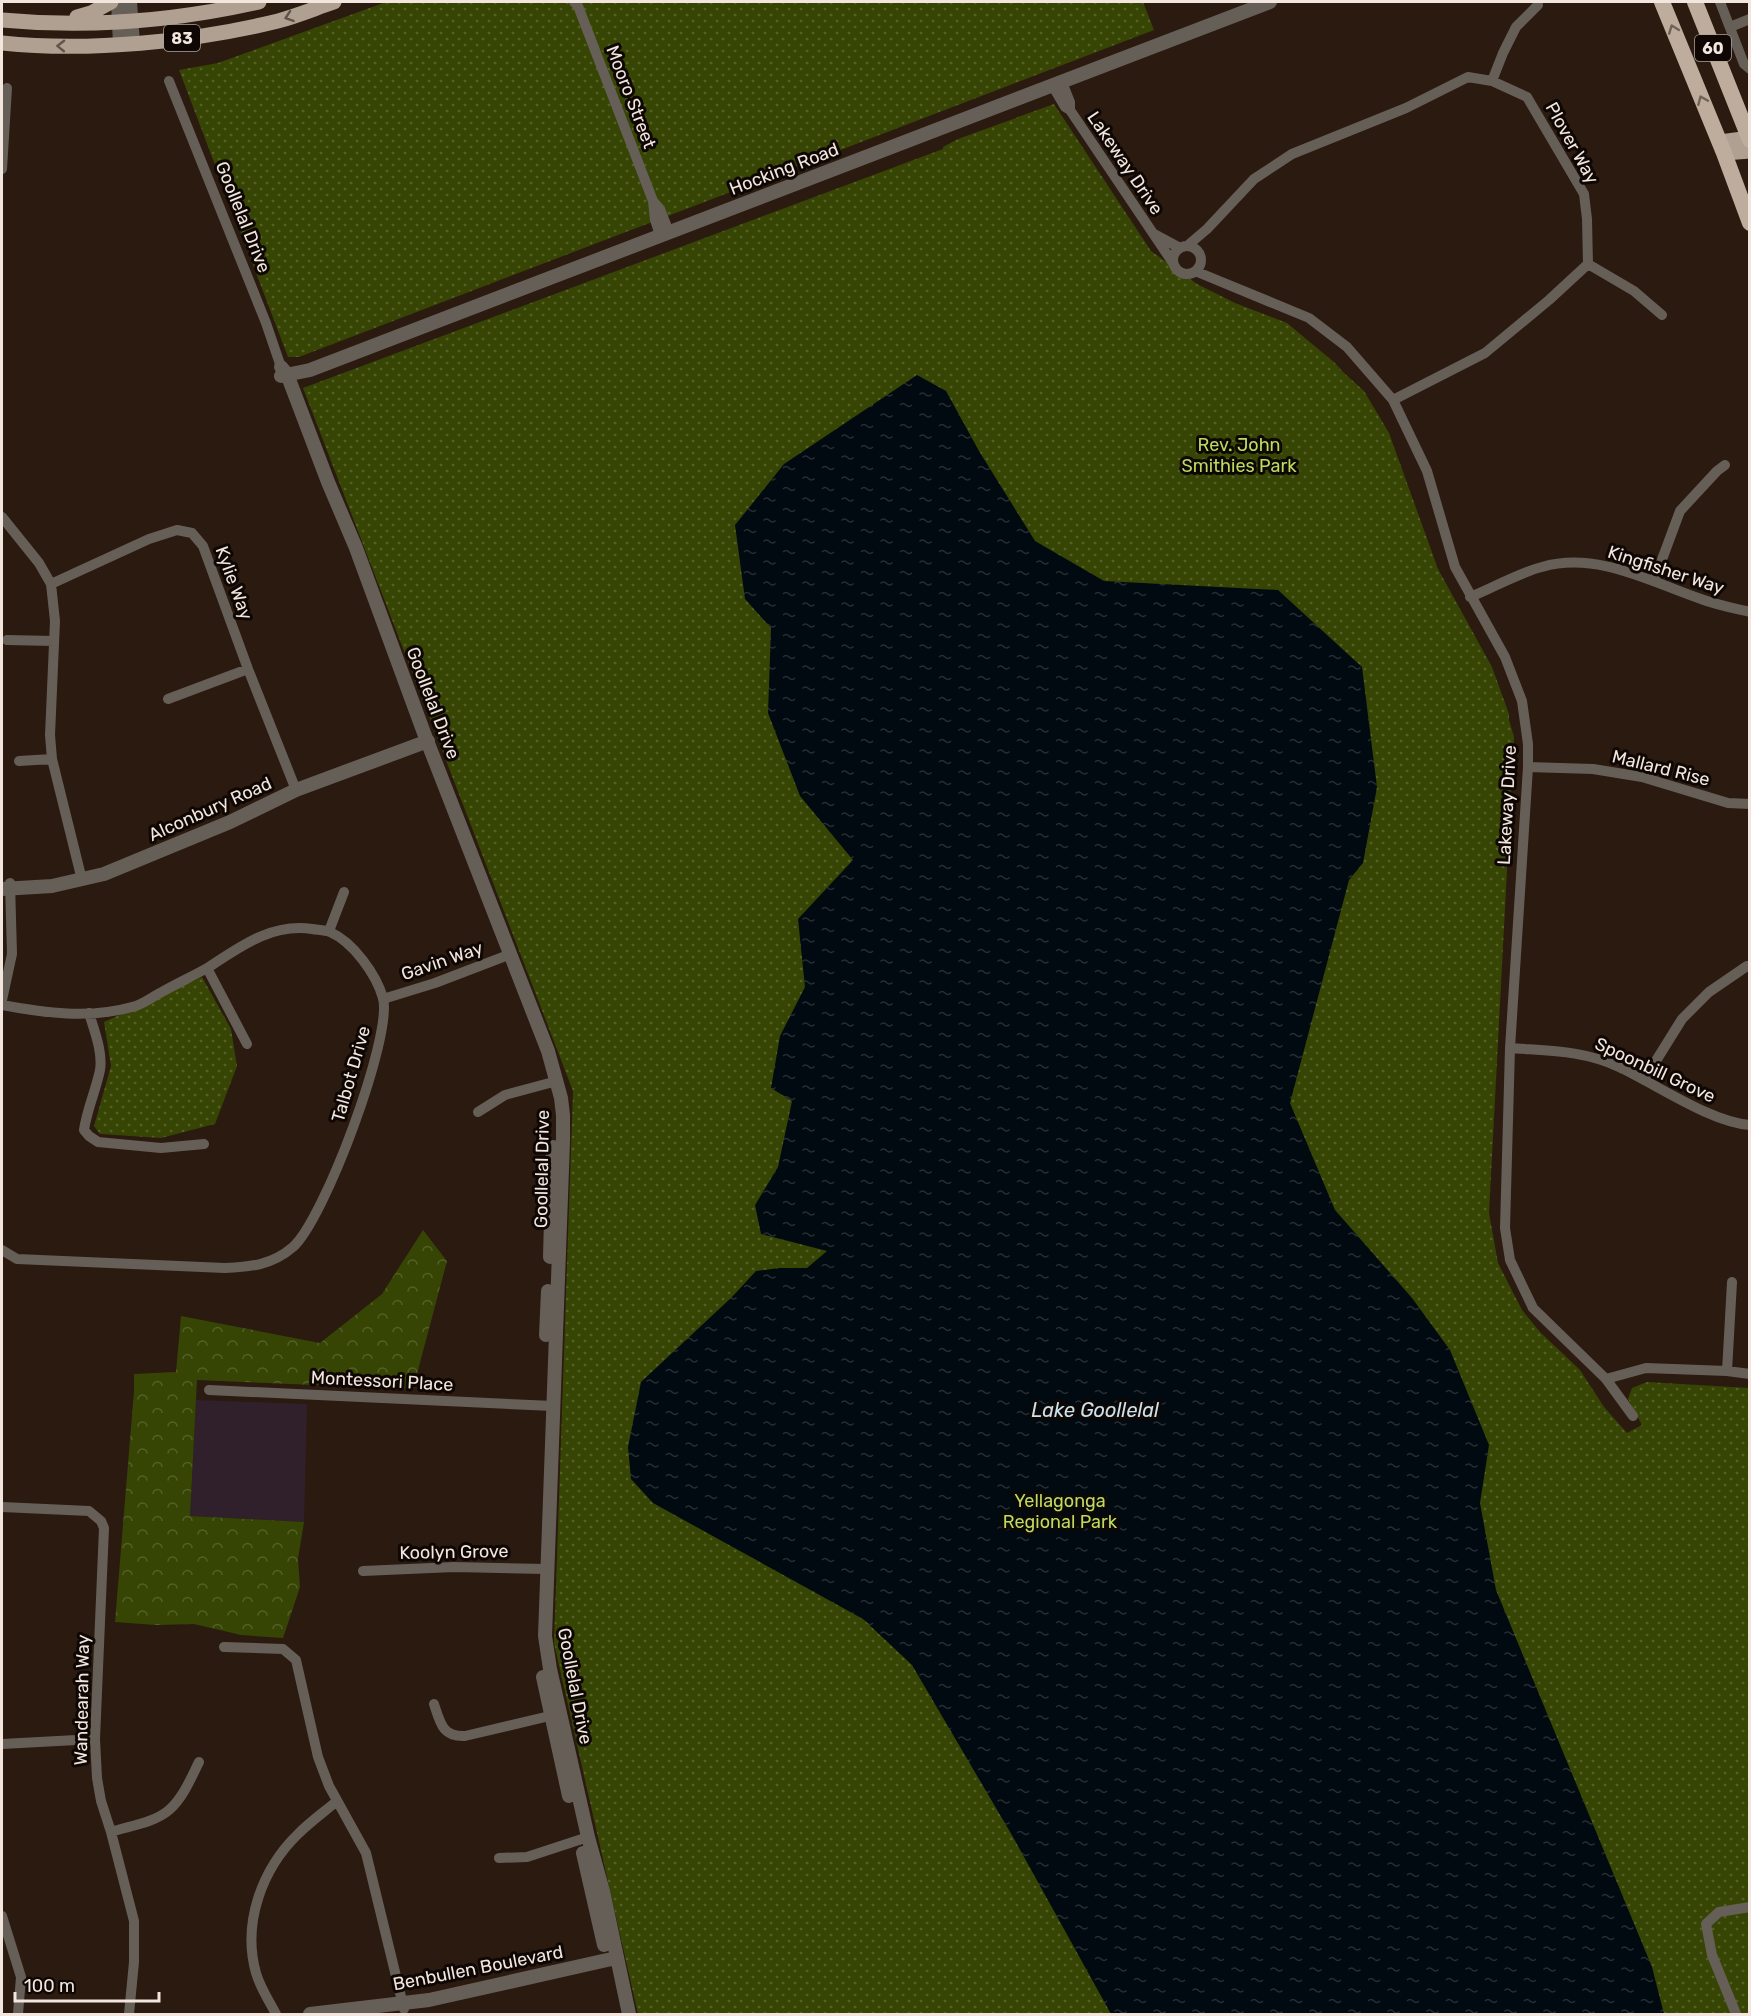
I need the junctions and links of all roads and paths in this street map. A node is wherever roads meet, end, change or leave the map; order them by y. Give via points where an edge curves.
1 (111, 2) edge
2 (118, 2) edge
3 (130, 2) edge
4 (259, 2) edge
5 (334, 2) edge
6 (1270, 2) edge
7 (1662, 2) edge
8 (1695, 2) edge
9 (1720, 2) edge
10 (577, 3) edge
11 (1538, 5) dead end
12 (1749, 19) edge
13 (2, 20) edge
14 (62, 22) junction
15 (125, 22) junction
16 (1730, 27) junction
17 (2, 43) edge
18 (127, 43) junction
19 (1749, 69) edge
20 (169, 81) dead end
21 (1492, 81) junction
22 (1057, 83) junction
23 (7, 88) dead end
24 (1730, 95) junction
25 (1749, 113) edge
26 (1749, 139) edge
27 (1722, 148) junction
28 (1749, 151) edge
29 (2, 169) edge
30 (1749, 223) edge
31 (1208, 230) junction
32 (665, 233) junction
33 (1154, 234) junction
34 (1184, 247) junction
35 (1198, 262) junction
36 (1173, 263) junction
37 (1588, 264) junction
38 (1662, 315) dead end
39 (284, 377) junction
40 (1393, 400) junction
41 (1725, 465) dead end
42 (2, 517) edge
43 (1654, 581) junction
44 (51, 584) junction
45 (1470, 597) junction
46 (1749, 612) edge
47 (7, 640) dead end
48 (54, 641) junction
49 (248, 669) junction
50 (168, 699) dead end
51 (422, 738) junction
52 (52, 759) junction
53 (19, 761) dead end
54 (1528, 767) junction
55 (295, 787) junction
56 (1749, 804) edge
57 (81, 877) junction
58 (6, 886) edge
59 (344, 892) dead end
60 (329, 931) junction
61 (507, 956) junction
62 (1747, 966) dead end
63 (207, 968) junction
64 (383, 999) junction
65 (2, 1000) edge
66 (2, 1005) edge
67 (89, 1013) junction
68 (247, 1044) dead end
69 (1510, 1048) junction
70 (1644, 1080) junction
71 (554, 1082) junction
72 (478, 1112) dead end
73 (1749, 1125) edge
74 (204, 1144) dead end
75 (2, 1250) edge
76 (1732, 1282) dead end
77 (1727, 1371) junction
78 (1749, 1374) edge
79 (1606, 1378) junction
80 (209, 1390) dead end
81 (548, 1406) junction
82 (1633, 1416) dead end
83 (2, 1508) edge
84 (542, 1569) junction
85 (363, 1571) dead end
86 (224, 1647) dead end
87 (434, 1704) dead end
88 (555, 1715) junction
89 (95, 1739) junction
90 (2, 1744) edge
91 (200, 1762) dead end
92 (337, 1802) junction
93 (111, 1832) junction
94 (584, 1838) junction
95 (499, 1858) dead end
96 (1749, 1907) edge
97 (2, 1916) edge
98 (612, 1963) junction
99 (404, 2006) junction
100 (18, 2014) edge
101 (129, 2014) edge
102 (276, 2014) edge
103 (310, 2014) edge
104 (345, 2014) edge
105 (620, 2014) edge
106 (629, 2014) edge
107 (1736, 2014) edge

1 - 14 main road
2 - 15 street
3 - 15 street
4 - 15 main road, 83
5 -> 18 main road, 83 via 279,20 198,37
6 - 22 street, Hocking Road
27 -> 7 highway, 60
8 - 24 highway, 60
9 - 16 street
10 - 32 street, Mooro Street via 653,201 660,209
11 - 21 street via 1516,27
12 - 16 street
13 - 14 main road, 83
14 - 15 main road, 83
15 - 18 street
16 - 19 street
18 -> 17 main road, 83
20 - 39 street, Goollelal Drive
21 - 31 street, Plover Way via 1468,77 1406,108 1292,154 1254,178
21 - 37 street, Plover Way via 1527,97 1584,194
22 - 32 street, Hocking Road
22 - 33 street, Lakeway Drive via 1065,107
23 - 29 street
24 - 25 highway
24 - 26 highway, 60
26 - 27 main road
27 - 28 main road
27 - 30 highway, 60
31 - 34 street, Plover Way
31 - 35 street, Plover Way
32 - 39 street, Hocking Road
33 - 34 street, Lakeway Drive
33 - 36 street, Lakeway Drive
34 - 35 street via 1194,248
34 - 36 street via 1174,254
35 - 36 street via 1189,274 1182,273
35 - 40 street, Lakeway Drive via 1213,278 1309,318 1347,347
37 - 38 street via 1634,291
37 - 40 street via 1485,353
39 - 51 street, Goollelal Drive via 312,463
40 - 45 street, Lakeway Drive via 1427,471 1455,567
41 - 43 street via 1680,511
42 - 44 street
43 - 45 street, Kingfisher Way via 1609,566 1570,563 1542,567
43 - 46 street, Kingfisher Way
44 - 48 street
44 - 49 street, Kylie Way via 159,536 177,530 192,533 203,546
45 - 54 street, Lakeway Drive via 1505,657 1522,701
47 - 48 street
48 - 52 street
49 - 50 street
49 - 55 street, Kylie Way
51 - 55 street, Alconbury Road
51 - 61 street, Goollelal Drive
52 - 53 street
52 - 57 street
54 - 56 street, Mallard Rise via 1593,769 1642,777 1728,803
54 - 69 street, Lakeway Drive
55 - 57 street, Alconbury Road via 230,822 104,874
57 - 58 street, Alconbury Road via 52,886
58 - 65 street via 12,954
59 - 60 street
60 - 63 street via 289,927 274,931
60 - 64 street, Talbot Drive via 358,954
61 - 64 street, Gavin Way
61 - 71 street, Goollelal Drive
62 - 70 street via 1709,992 1682,1019
63 - 67 street via 134,1007
63 - 68 street
64 - 75 street, Talbot Drive via 383,1029 339,1165 304,1235 292,1247 256,1266 225,1268 17,1259
66 - 67 street via 74,1015
67 - 74 street via 100,1067 84,1130 89,1136 98,1142 161,1148
69 - 70 street, Spoonbill Grove via 1581,1053
69 - 79 street, Lakeway Drive via 1505,1228 1510,1260 1533,1308
70 - 73 street, Spoonbill Grove via 1715,1116
71 - 72 street via 505,1095
71 - 81 street, Goollelal Drive
76 - 77 street
77 - 78 street
77 - 79 street via 1646,1368
79 - 82 street, Lakeway Drive
80 - 81 street, Montessori Place
81 - 84 street, Goollelal Drive
83 - 89 street, Wandearah Way via 88,1511 104,1528
84 - 85 street, Koolyn Grove
84 - 88 street, Goollelal Drive via 537,1639
86 - 92 street via 283,1648 296,1660 318,1757
87 - 88 street via 444,1729 456,1736
88 - 94 street, Goollelal Drive
89 - 90 street
89 - 93 street, Wandearah Way via 97,1778
91 - 93 street via 169,1810
92 - 99 street via 366,1853
92 - 102 street via 298,1834 277,1859 254,1909 250,1936 256,1974
93 - 101 street, Wandearah Way via 134,1921
94 - 95 street via 527,1857
94 - 98 street, Goollelal Drive
96 - 107 street via 1719,1912 1706,1924 1712,1955
97 - 100 street via 21,1977
98 - 99 street, Benbullen Boulevard
98 - 105 street, Goollelal Drive
98 - 106 street, Goollelal Drive
99 - 103 street, Benbullen Boulevard
99 - 104 street, Benbullen Boulevard

